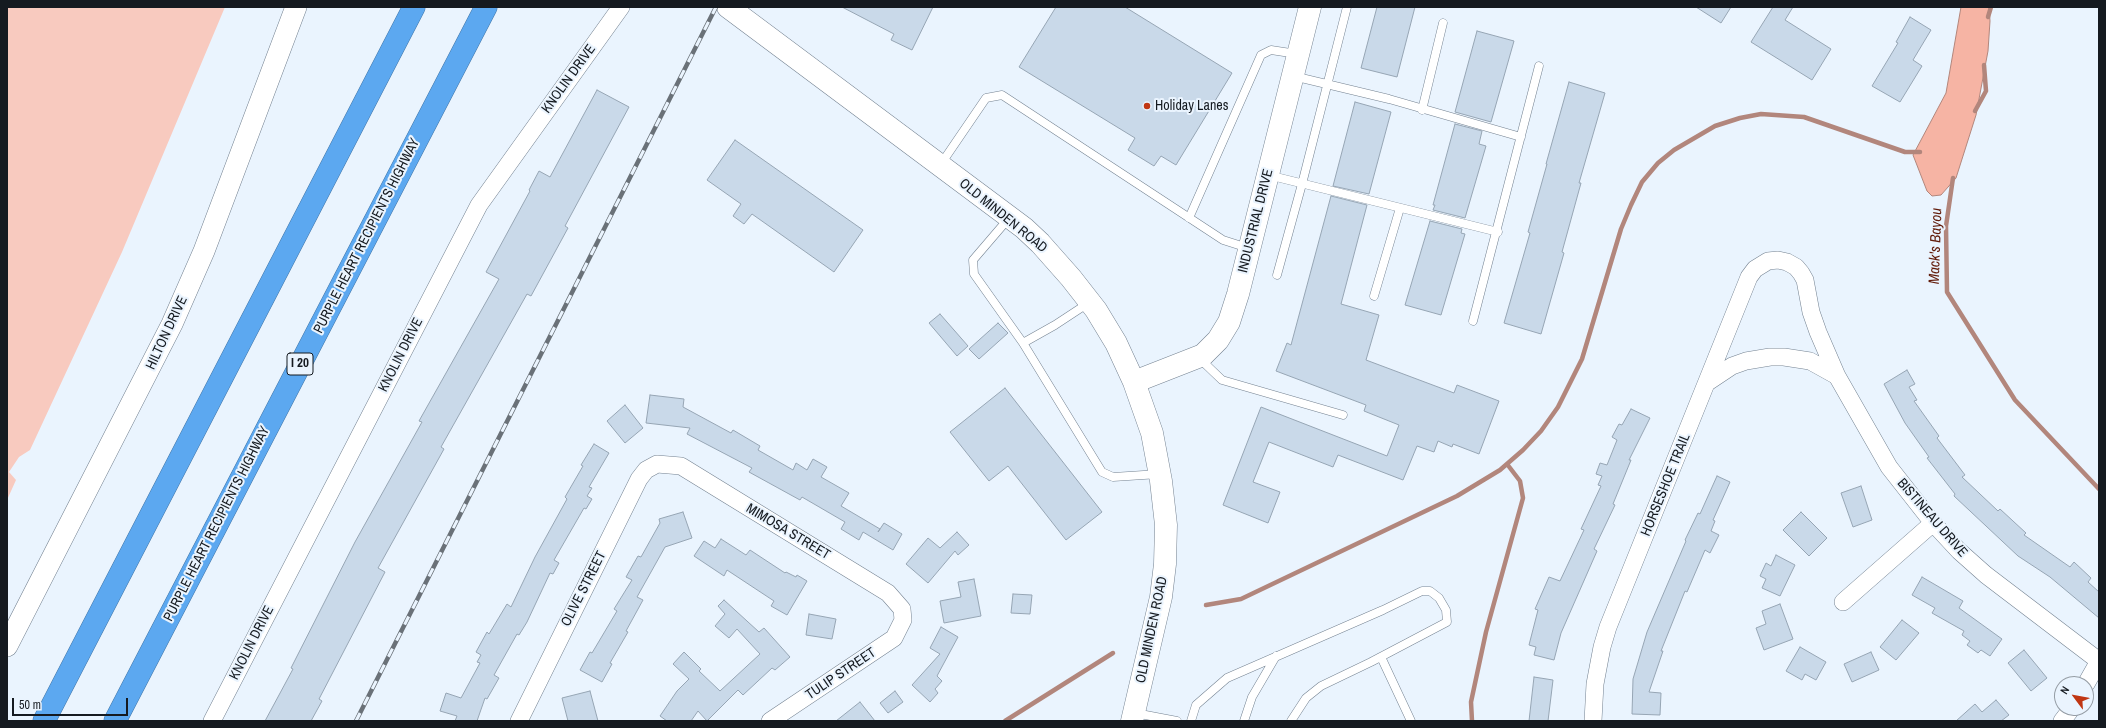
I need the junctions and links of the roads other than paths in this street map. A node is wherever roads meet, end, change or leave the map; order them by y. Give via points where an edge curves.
1 (296, 7) edge
2 (414, 7) edge
3 (486, 7) edge
4 (621, 7) edge
5 (728, 7) edge
6 (1310, 7) edge
7 (1347, 7) edge
8 (1443, 23) dead end
9 (1298, 55) junction
10 (1539, 66) dead end
11 (1292, 76) junction
12 (1326, 84) junction
13 (1422, 110) junction
14 (1521, 137) junction
15 (940, 165) junction
16 (1267, 175) junction
17 (1302, 184) junction
18 (1400, 208) junction
19 (1009, 217) junction
20 (1189, 218) junction
21 (1498, 232) junction
22 (1249, 248) junction
23 (1768, 261) joint
24 (1277, 275) dead end
25 (1374, 296) dead end
26 (1090, 302) junction
27 (1473, 320) dead end
28 (1022, 343) junction
29 (1198, 357) junction
30 (1837, 376) junction
31 (1134, 382) junction
32 (1708, 382) junction
33 (1343, 415) dead end
34 (657, 464) joint
35 (1160, 474) junction
36 (1933, 523) junction
37 (1843, 602) dead end
38 (903, 620) joint
39 (7, 646) edge
40 (1276, 656) junction
41 (1381, 657) junction
42 (2099, 661) edge
43 (2091, 676) edge
44 (1133, 717) edge
45 (44, 721) edge
46 (115, 721) edge
47 (212, 721) edge
48 (519, 721) edge
49 (770, 721) edge
50 (1178, 721) edge
51 (1191, 721) edge
52 (1244, 721) edge
53 (1290, 721) edge
54 (1411, 721) edge
55 (1593, 721) edge

1 - 39 street, HILTON DRIVE via 204,250 172,324
2 - 45 highway
3 - 46 highway, PURPLE HEART RECIPIENTS HIGHWAY / I 20
4 - 47 street, KNOLIN DRIVE via 479,205
5 - 15 main road, OLD MINDEN ROAD
6 - 9 main road, INDUSTRIAL DRIVE
7 - 12 lane
8 - 13 lane
9 - 11 main road, INDUSTRIAL DRIVE
9 - 20 lane via 1271,50 1261,55
10 - 14 lane
11 - 12 lane
11 - 16 main road, INDUSTRIAL DRIVE
12 - 13 lane
12 - 17 lane
13 - 14 lane
14 - 21 lane
15 - 19 main road, OLD MINDEN ROAD
15 - 20 lane via 986,98 1002,94
16 - 17 lane
16 - 22 main road, INDUSTRIAL DRIVE
17 - 18 lane
17 - 24 lane
18 - 21 lane
18 - 25 lane
19 - 26 main road, OLD MINDEN ROAD via 1051,254
19 - 28 lane via 973,260 974,274
20 - 22 lane via 1223,240
21 - 27 lane
22 - 29 main road, INDUSTRIAL DRIVE via 1229,322 1218,340
23 - 30 street, BISTINEAU DRIVE via 1787,262 1801,273 1805,280 1811,312
23 - 32 street, HORSESHOE TRAIL via 1755,269 1749,277
26 - 28 lane
26 - 31 main road, OLD MINDEN ROAD via 1116,344
28 - 35 lane via 1102,472 1113,477
29 - 31 main road, INDUSTRIAL DRIVE
29 - 33 lane via 1222,380
30 - 32 street via 1810,361 1770,357 1732,366
30 - 36 street, BISTINEAU DRIVE via 1889,467
31 - 35 main road, OLD MINDEN ROAD via 1152,432
32 - 55 street, HORSESHOE TRAIL via 1608,627 1595,684
34 - 38 street, MIMOSA STREET via 681,466 888,593 902,610
34 - 48 street, OLIVE STREET via 646,470 640,479
35 - 44 main road, OLD MINDEN ROAD via 1166,525 1163,582
36 - 37 street
36 - 42 street, BISTINEAU DRIVE via 1986,575
38 - 49 street, TULIP STREET via 894,638
40 - 41 lane via 1422,591 1430,591 1446,610 1448,622
40 - 51 lane via 1227,678 1196,705
40 - 52 lane via 1252,697
41 - 53 lane via 1321,686 1306,698
41 - 54 lane
42 - 43 street
44 - 50 lane

